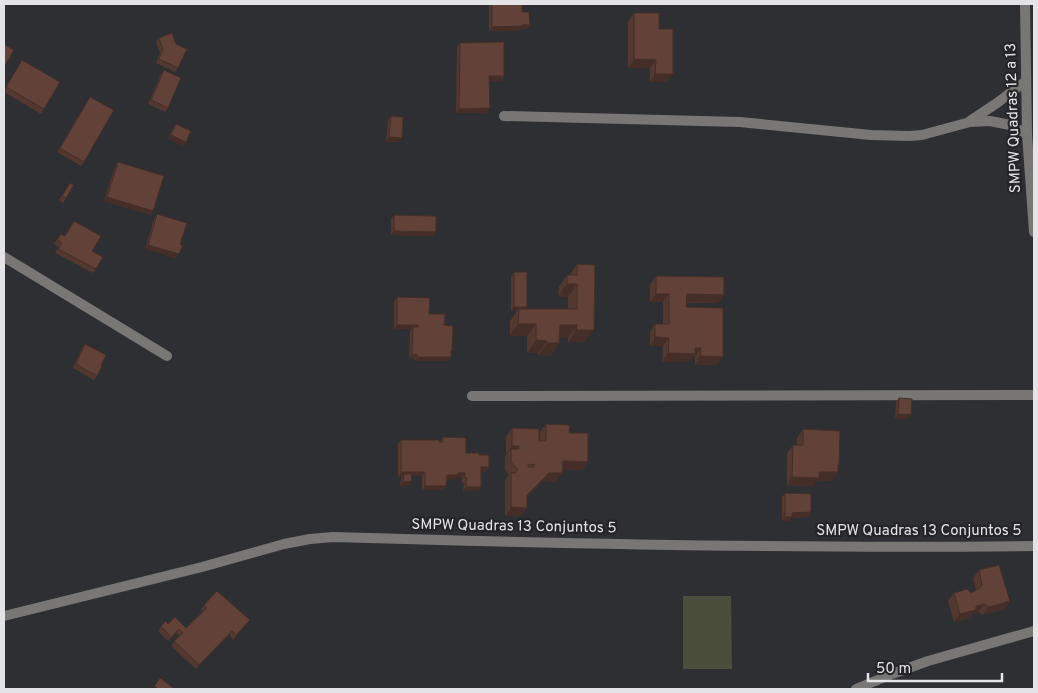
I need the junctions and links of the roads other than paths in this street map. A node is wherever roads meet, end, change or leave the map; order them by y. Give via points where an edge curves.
1 (1025, 4) edge
2 (1026, 81) junction
3 (504, 116) dead end
4 (970, 122) junction
5 (1027, 134) junction
6 (1034, 232) edge
7 (4, 257) edge
8 (167, 356) dead end
9 (1034, 395) edge
10 (472, 396) dead end
11 (1034, 546) edge
12 (4, 616) edge
13 (1034, 631) edge
14 (856, 689) edge

1 - 2 street, SMPW Quadras 12 a 13
2 - 4 street
2 - 5 street, SMPW Quadras 12 a 13
3 - 4 street via 740,122 910,136
4 - 5 street via 1010,125
5 - 6 street, SMPW Quadras 12 a 13
7 - 8 street
9 - 10 street
11 - 12 street, SMPW Quadras 13 Conjuntos 5 via 567,544 333,537 284,544
13 - 14 street via 928,661

